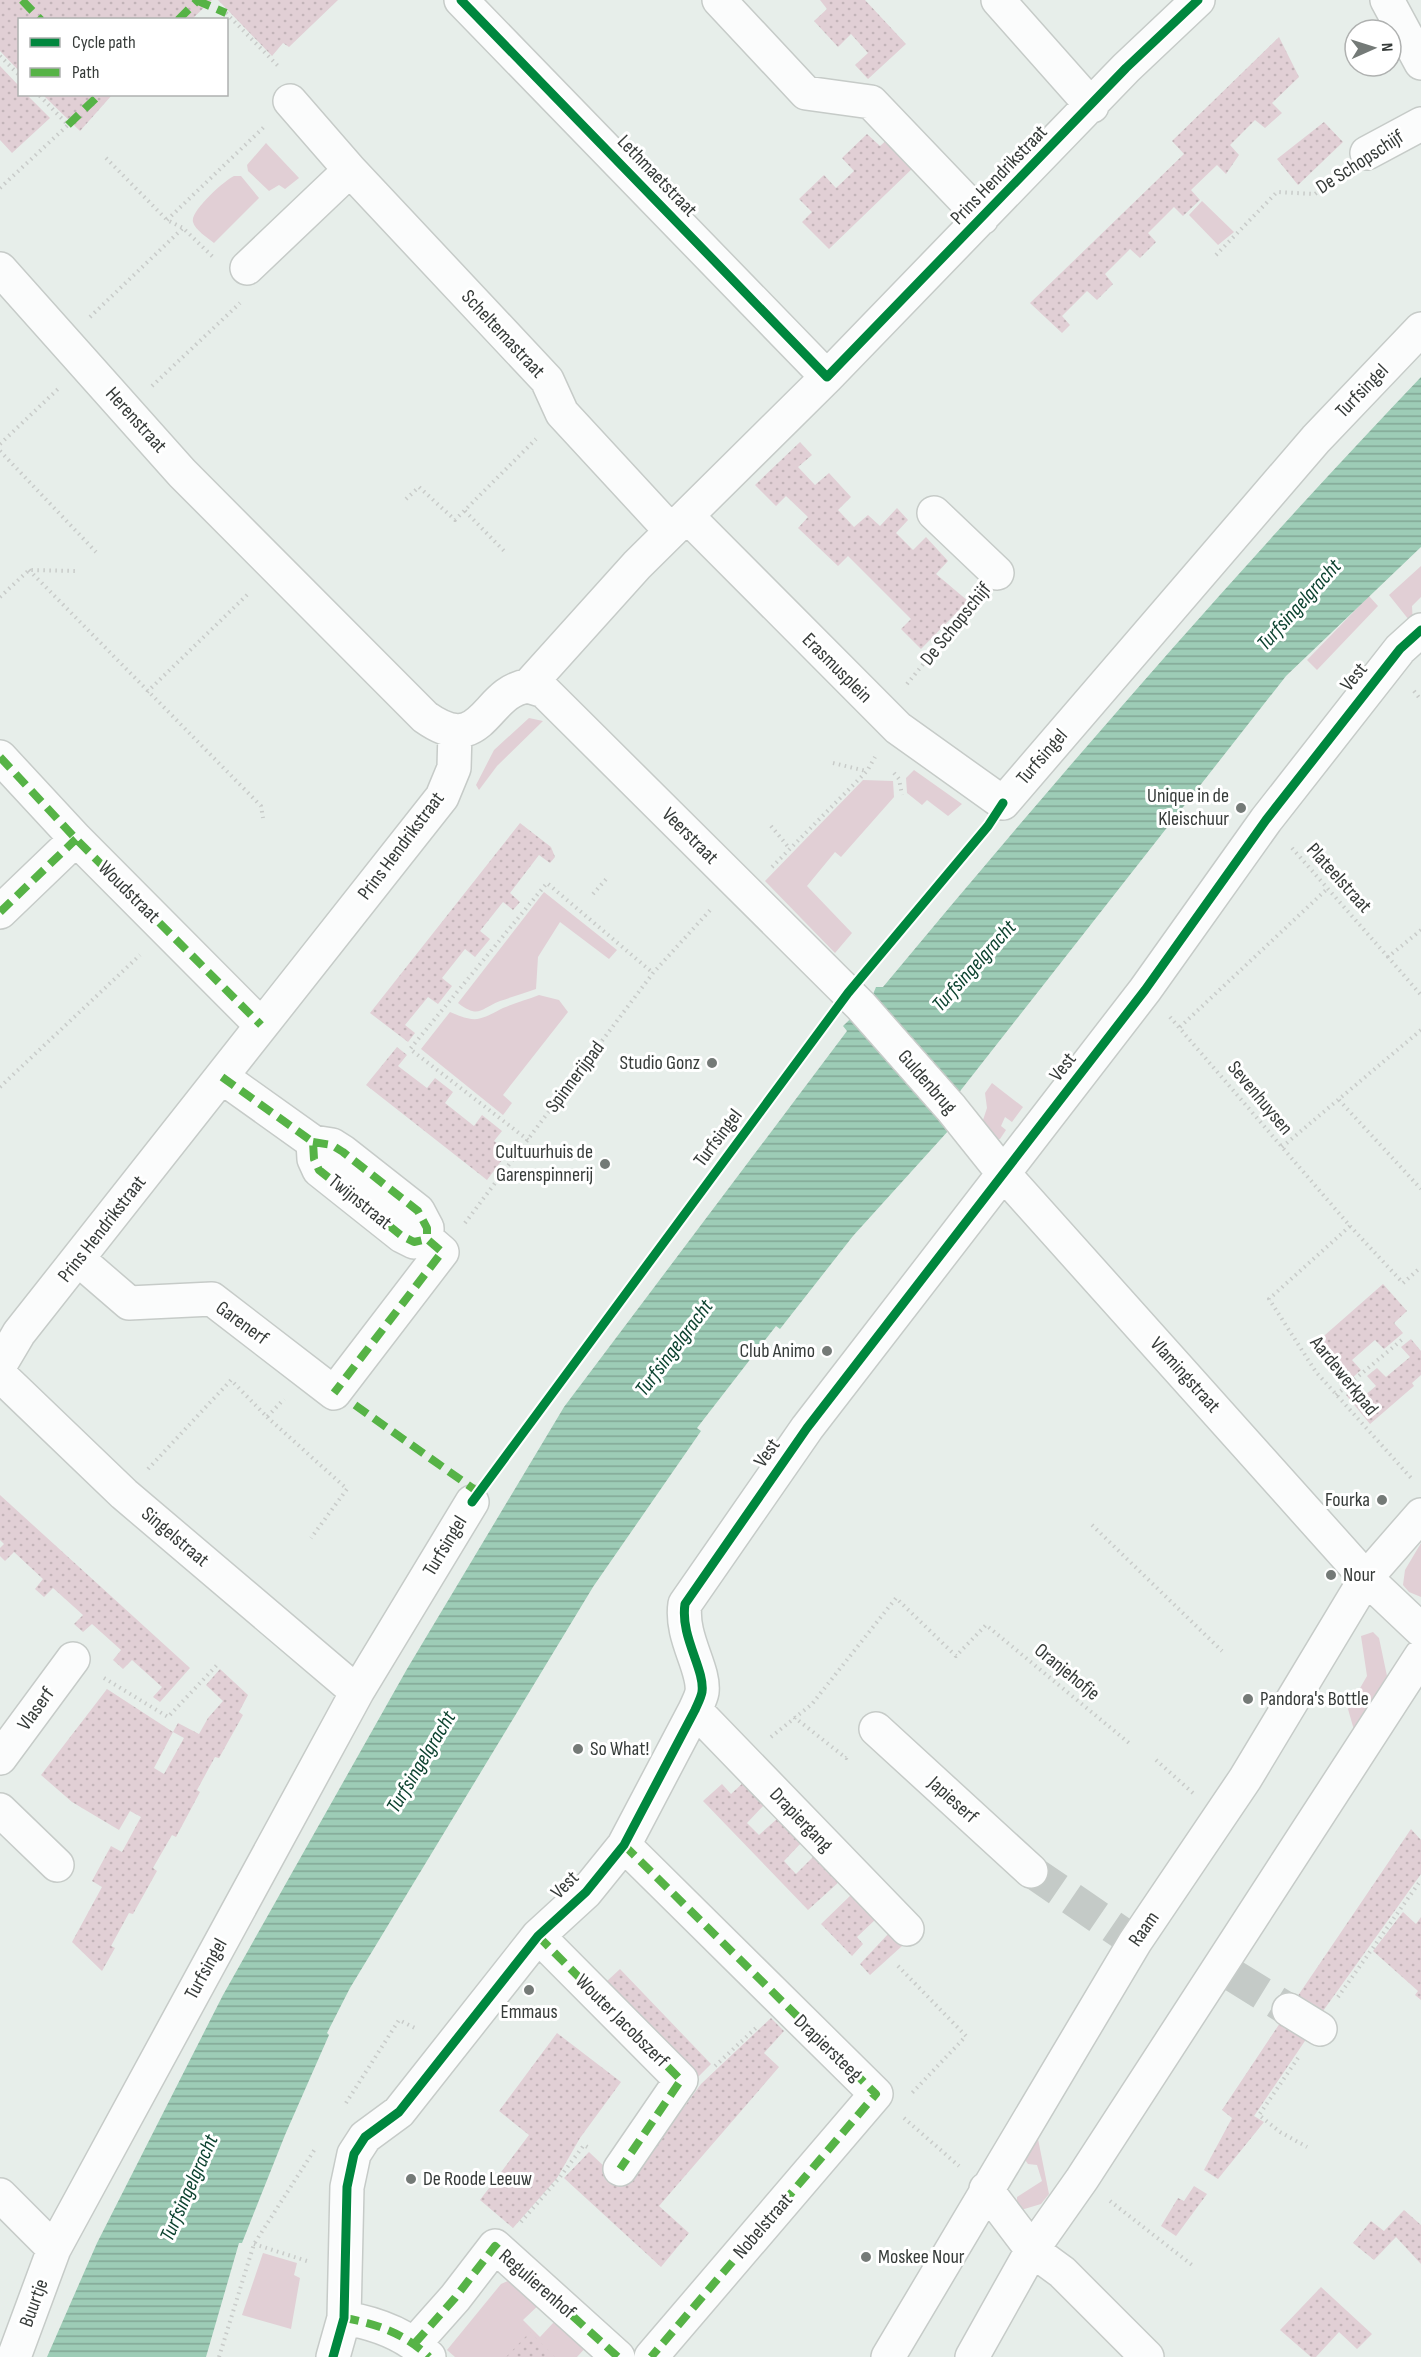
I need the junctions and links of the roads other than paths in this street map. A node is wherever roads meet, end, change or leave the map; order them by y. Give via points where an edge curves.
1 (461, 0) edge
2 (719, 0) edge
3 (998, 0) edge
4 (1198, 0) edge
5 (1387, 0) edge
6 (1421, 63) edge
7 (290, 101) road end
8 (1092, 106) junction
9 (1421, 124) edge
10 (1367, 153) road end
11 (350, 170) junction
12 (982, 218) junction
13 (0, 269) edge
14 (244, 281) road end
15 (1421, 329) edge
16 (827, 376) junction
17 (934, 513) dead end
18 (679, 524) junction
19 (997, 573) road end
20 (1421, 630) edge
21 (528, 686) junction
22 (455, 732) junction
23 (0, 757) edge
24 (1003, 803) joint
25 (76, 839) junction
26 (0, 912) edge
27 (854, 999) joint
28 (261, 1025) junction
29 (222, 1077) junction
30 (1003, 1173) junction
31 (78, 1259) junction
32 (0, 1365) edge
33 (0, 1376) edge
34 (334, 1393) joint
35 (472, 1502) dead end
36 (1421, 1515) edge
37 (1366, 1578) junction
38 (1421, 1630) edge
39 (1421, 1656) edge
40 (73, 1659) road end
41 (357, 1692) junction
42 (695, 1710) junction
43 (876, 1729) road end
44 (0, 1758) edge
45 (0, 1810) edge
46 (624, 1845) junction
47 (57, 1865) dead end
48 (1031, 1871) tunnel mouth
49 (907, 1929) road end
50 (538, 1936) junction
51 (1289, 2010) tunnel mouth
52 (1320, 2029) dead end
53 (886, 2103) joint
54 (620, 2169) road end
55 (986, 2189) junction
56 (0, 2195) edge
57 (54, 2249) junction
58 (1032, 2250) junction
59 (344, 2318) junction
60 (422, 2350) edge
61 (14, 2357) edge
62 (333, 2357) edge
63 (618, 2357) edge
64 (651, 2357) edge
65 (888, 2357) edge
66 (972, 2357) edge
67 (1147, 2357) edge

1 - 16 street, Lethmaetstraat
2 - 12 street, Prins Hendrikstraat via 806,93 871,102
3 - 8 street
4 - 8 street, Prins Hendrikstraat
5 - 6 street
7 - 11 street, Scheltemastraat
8 - 12 street, Prins Hendrikstraat
9 - 10 street, De Schopschijf
11 - 14 street
11 - 18 street, Scheltemastraat via 547,380 562,413
12 - 16 street, Prins Hendrikstraat
13 - 22 street, Herenstraat via 182,473 425,717 440,728
15 - 24 street, Turfsingel via 1316,439
16 - 18 street, Prins Hendrikstraat
17 - 19 street, De Schopschijf
18 - 21 street, Prins Hendrikstraat
18 - 24 street, Erasmusplein via 890,721
20 - 30 street, Vest via 1400,649 1266,820 1145,990
21 - 22 street, Prins Hendrikstraat via 512,691 470,728
21 - 27 street, Veerstraat via 544,691
22 - 28 street, Prins Hendrikstraat via 454,768 442,797
23 - 25 street, Woudstraat
25 - 26 street
25 - 28 street, Woudstraat
27 - 30 street, Guldenbrug
28 - 29 street, Prins Hendrikstraat
29 - 31 street, Prins Hendrikstraat
29 - 34 street, Twijnstraat via 313,1142 319,1170 402,1236 434,1245
30 - 37 street, Vlamingstraat
30 - 42 street, Vest via 807,1428 685,1604 683,1618 701,1681 702,1692
31 - 32 street, Prins Hendrikstraat via 19,1333
31 - 34 street, Garenerf via 129,1303 212,1299
33 - 41 street, Singelstraat via 124,1494
35 - 41 street, Turfsingel
36 - 37 street, Raam
37 - 38 street, Vlamingstraat
37 - 55 street, Raam via 1220,1817 1131,1939
39 - 58 street via 1226,1971
40 - 44 street, Vlaserf
41 - 57 street, Turfsingel
42 - 46 street, Vest
42 - 49 street, Drapiergang
43 - 48 street, Japieserf
45 - 47 street
46 - 50 street, Vest via 586,1892
46 - 53 street, Drapiersteeg
50 - 54 street, Wouter Jacobszerf via 681,2080
50 - 59 street, Vest via 399,2112 365,2137 354,2154 347,2187
51 - 52 street
53 - 64 street, Nobelstraat
55 - 58 street
55 - 65 street, Raam
56 - 57 street
57 - 61 street, Buurtje
58 - 66 street
58 - 67 street via 1062,2272
59 - 60 street, Regulierenhof via 369,2322
59 - 62 street, Vest
60 - 63 street, Regulierenhof via 495,2246

